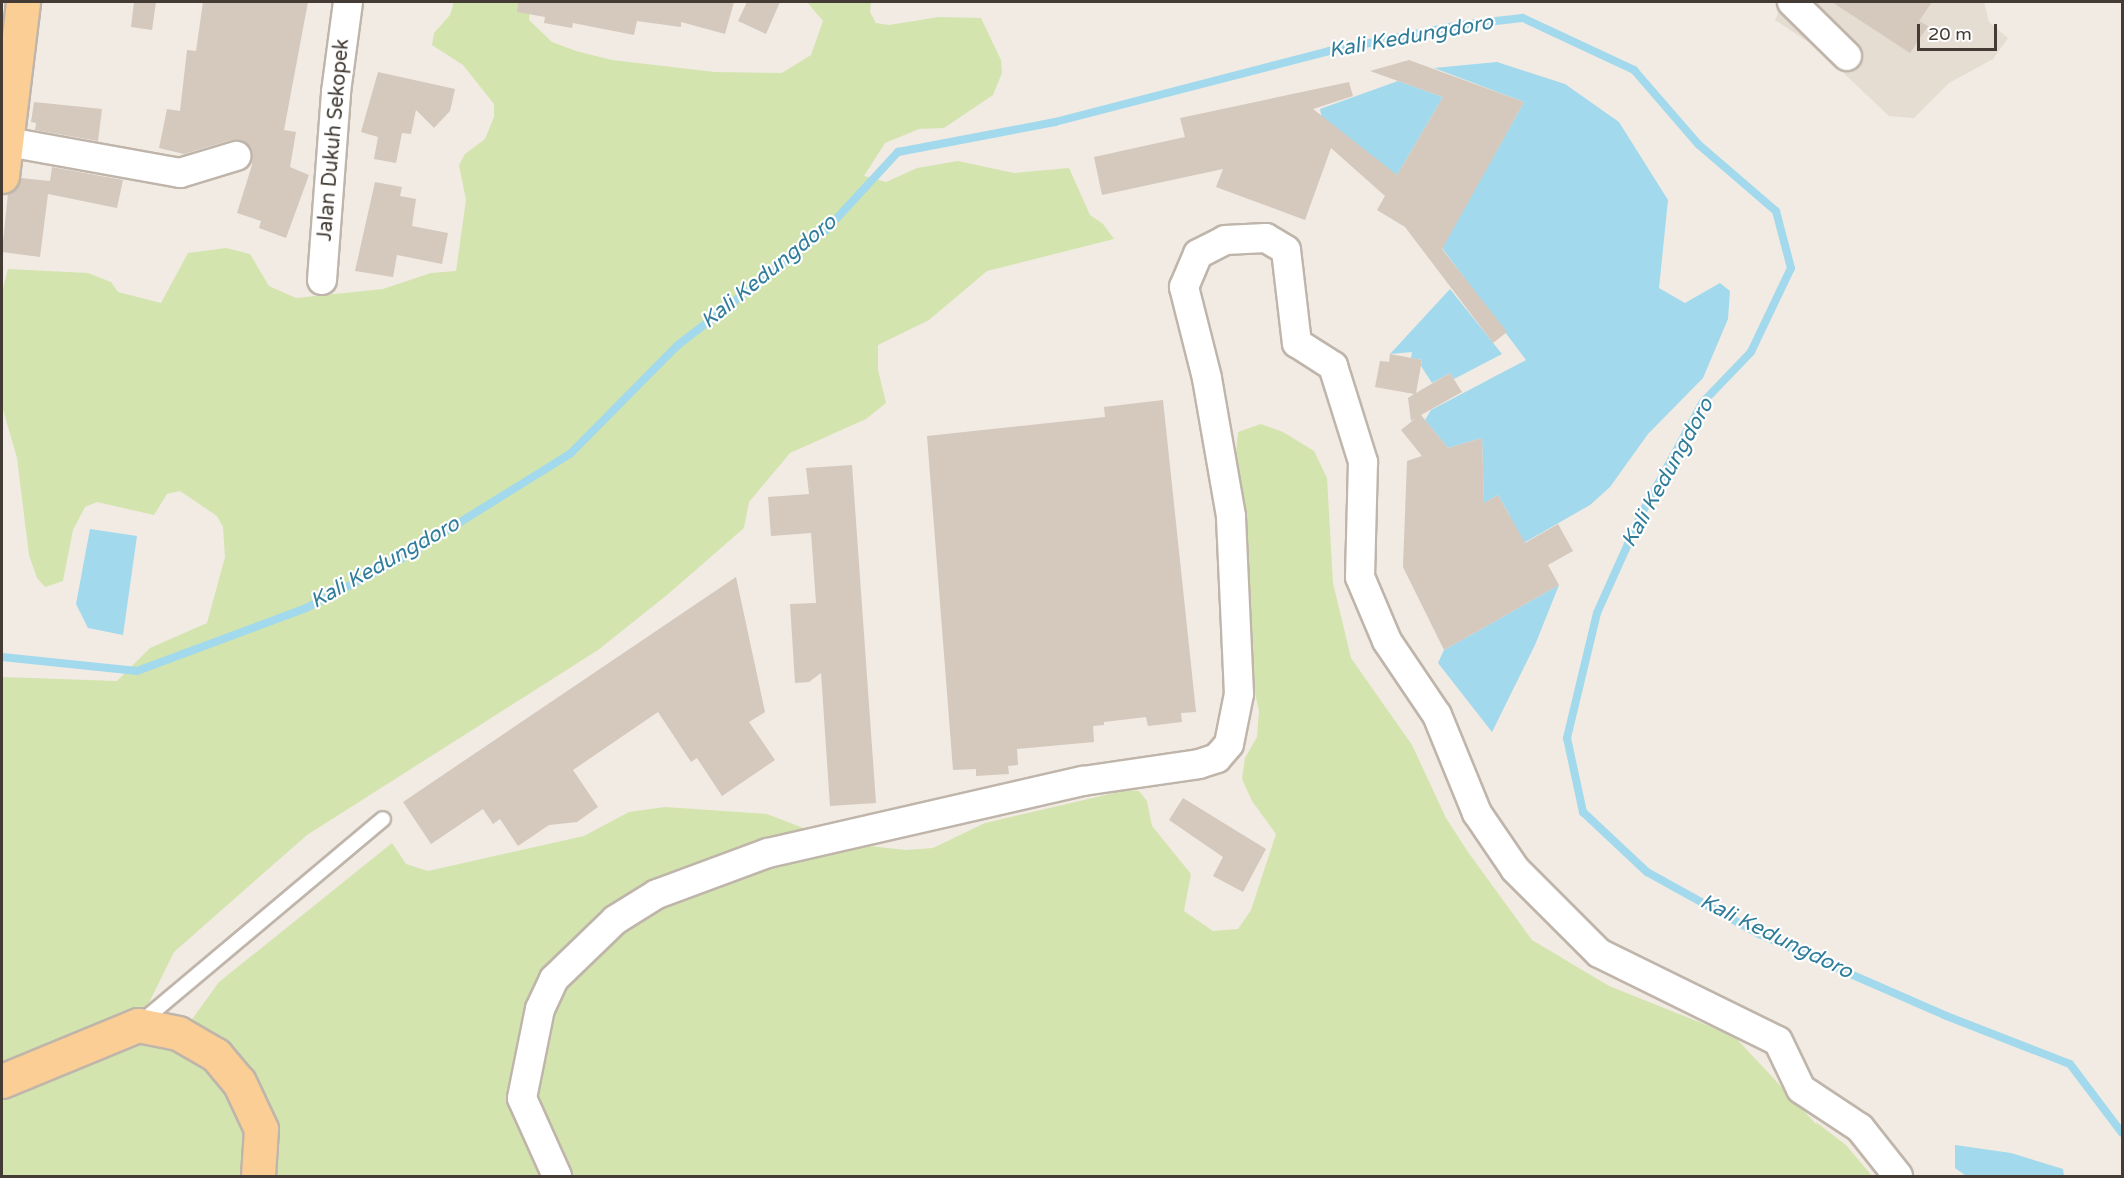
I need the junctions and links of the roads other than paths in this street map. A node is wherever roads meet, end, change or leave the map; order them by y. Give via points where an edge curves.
1 (23, 2) edge
2 (348, 2) edge
3 (1792, 2) edge
4 (10, 48) edge
5 (1847, 56) dead end
6 (8, 142) junction
7 (236, 156) dead end
8 (2, 176) edge
9 (322, 280) dead end
10 (383, 819) dead end
11 (138, 1025) junction
12 (2, 1081) edge
13 (258, 1176) edge
14 (557, 1176) edge
15 (1898, 1176) edge

1 - 4 main road
2 - 9 street, Jalan Dukuh Sekopek via 335,102
3 - 5 street
4 - 6 main road
6 - 7 street via 180,173
6 - 8 main road
10 - 11 lane
11 - 12 main road
11 - 13 main road via 178,1033 216,1054 239,1082 261,1129
14 - 15 street via 522,1098 540,1009 554,979 615,920 657,894 768,852 1083,781 1199,764 1217,758 1229,744 1239,694 1231,516 1208,378 1184,287 1198,254 1225,240 1257,238 1266,238 1286,250 1297,343 1333,366 1363,462 1360,577 1387,641 1437,715 1477,813 1515,869 1599,953 1778,1041 1801,1089 1860,1128

